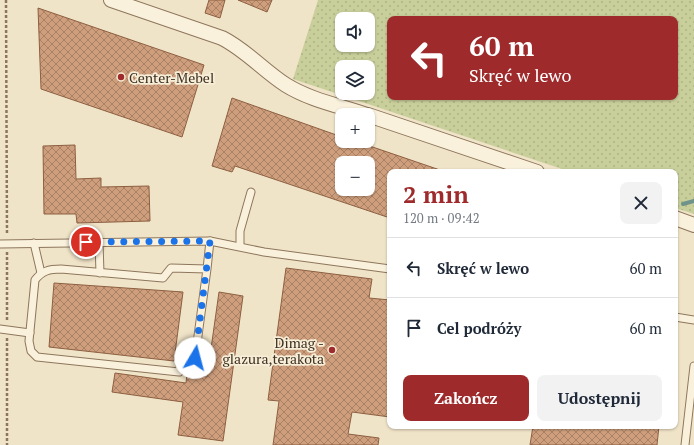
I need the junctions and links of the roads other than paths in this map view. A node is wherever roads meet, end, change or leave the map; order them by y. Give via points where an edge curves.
1 (111, 0) edge
2 (346, 108) edge
3 (375, 117) edge
4 (528, 169) edge
5 (251, 192) dead end
6 (678, 219) edge
7 (694, 225) edge
8 (210, 241) junction
9 (99, 242) junction
10 (34, 243) junction
11 (3, 244) edge
12 (240, 246) junction
13 (207, 269) junction
14 (387, 269) edge
15 (100, 272) junction
16 (41, 273) junction
17 (678, 317) edge
18 (694, 320) edge
19 (3, 329) edge
20 (30, 333) junction
21 (694, 366) edge
22 (685, 445) edge

1 - 2 street via 222,38 238,47 289,86
3 - 4 street
5 - 12 lane via 240,230
6 - 7 street
8 - 9 lane
8 - 12 lane
8 - 13 lane
9 - 10 lane
9 - 15 lane
10 - 11 lane
10 - 16 lane
12 - 14 lane via 264,252
13 - 15 lane via 172,268 163,278
13 - 20 lane via 195,358 181,362 179,372 37,357 31,351
15 - 16 lane via 50,269
16 - 20 lane via 35,280
17 - 18 lane
19 - 20 lane
21 - 22 lane

